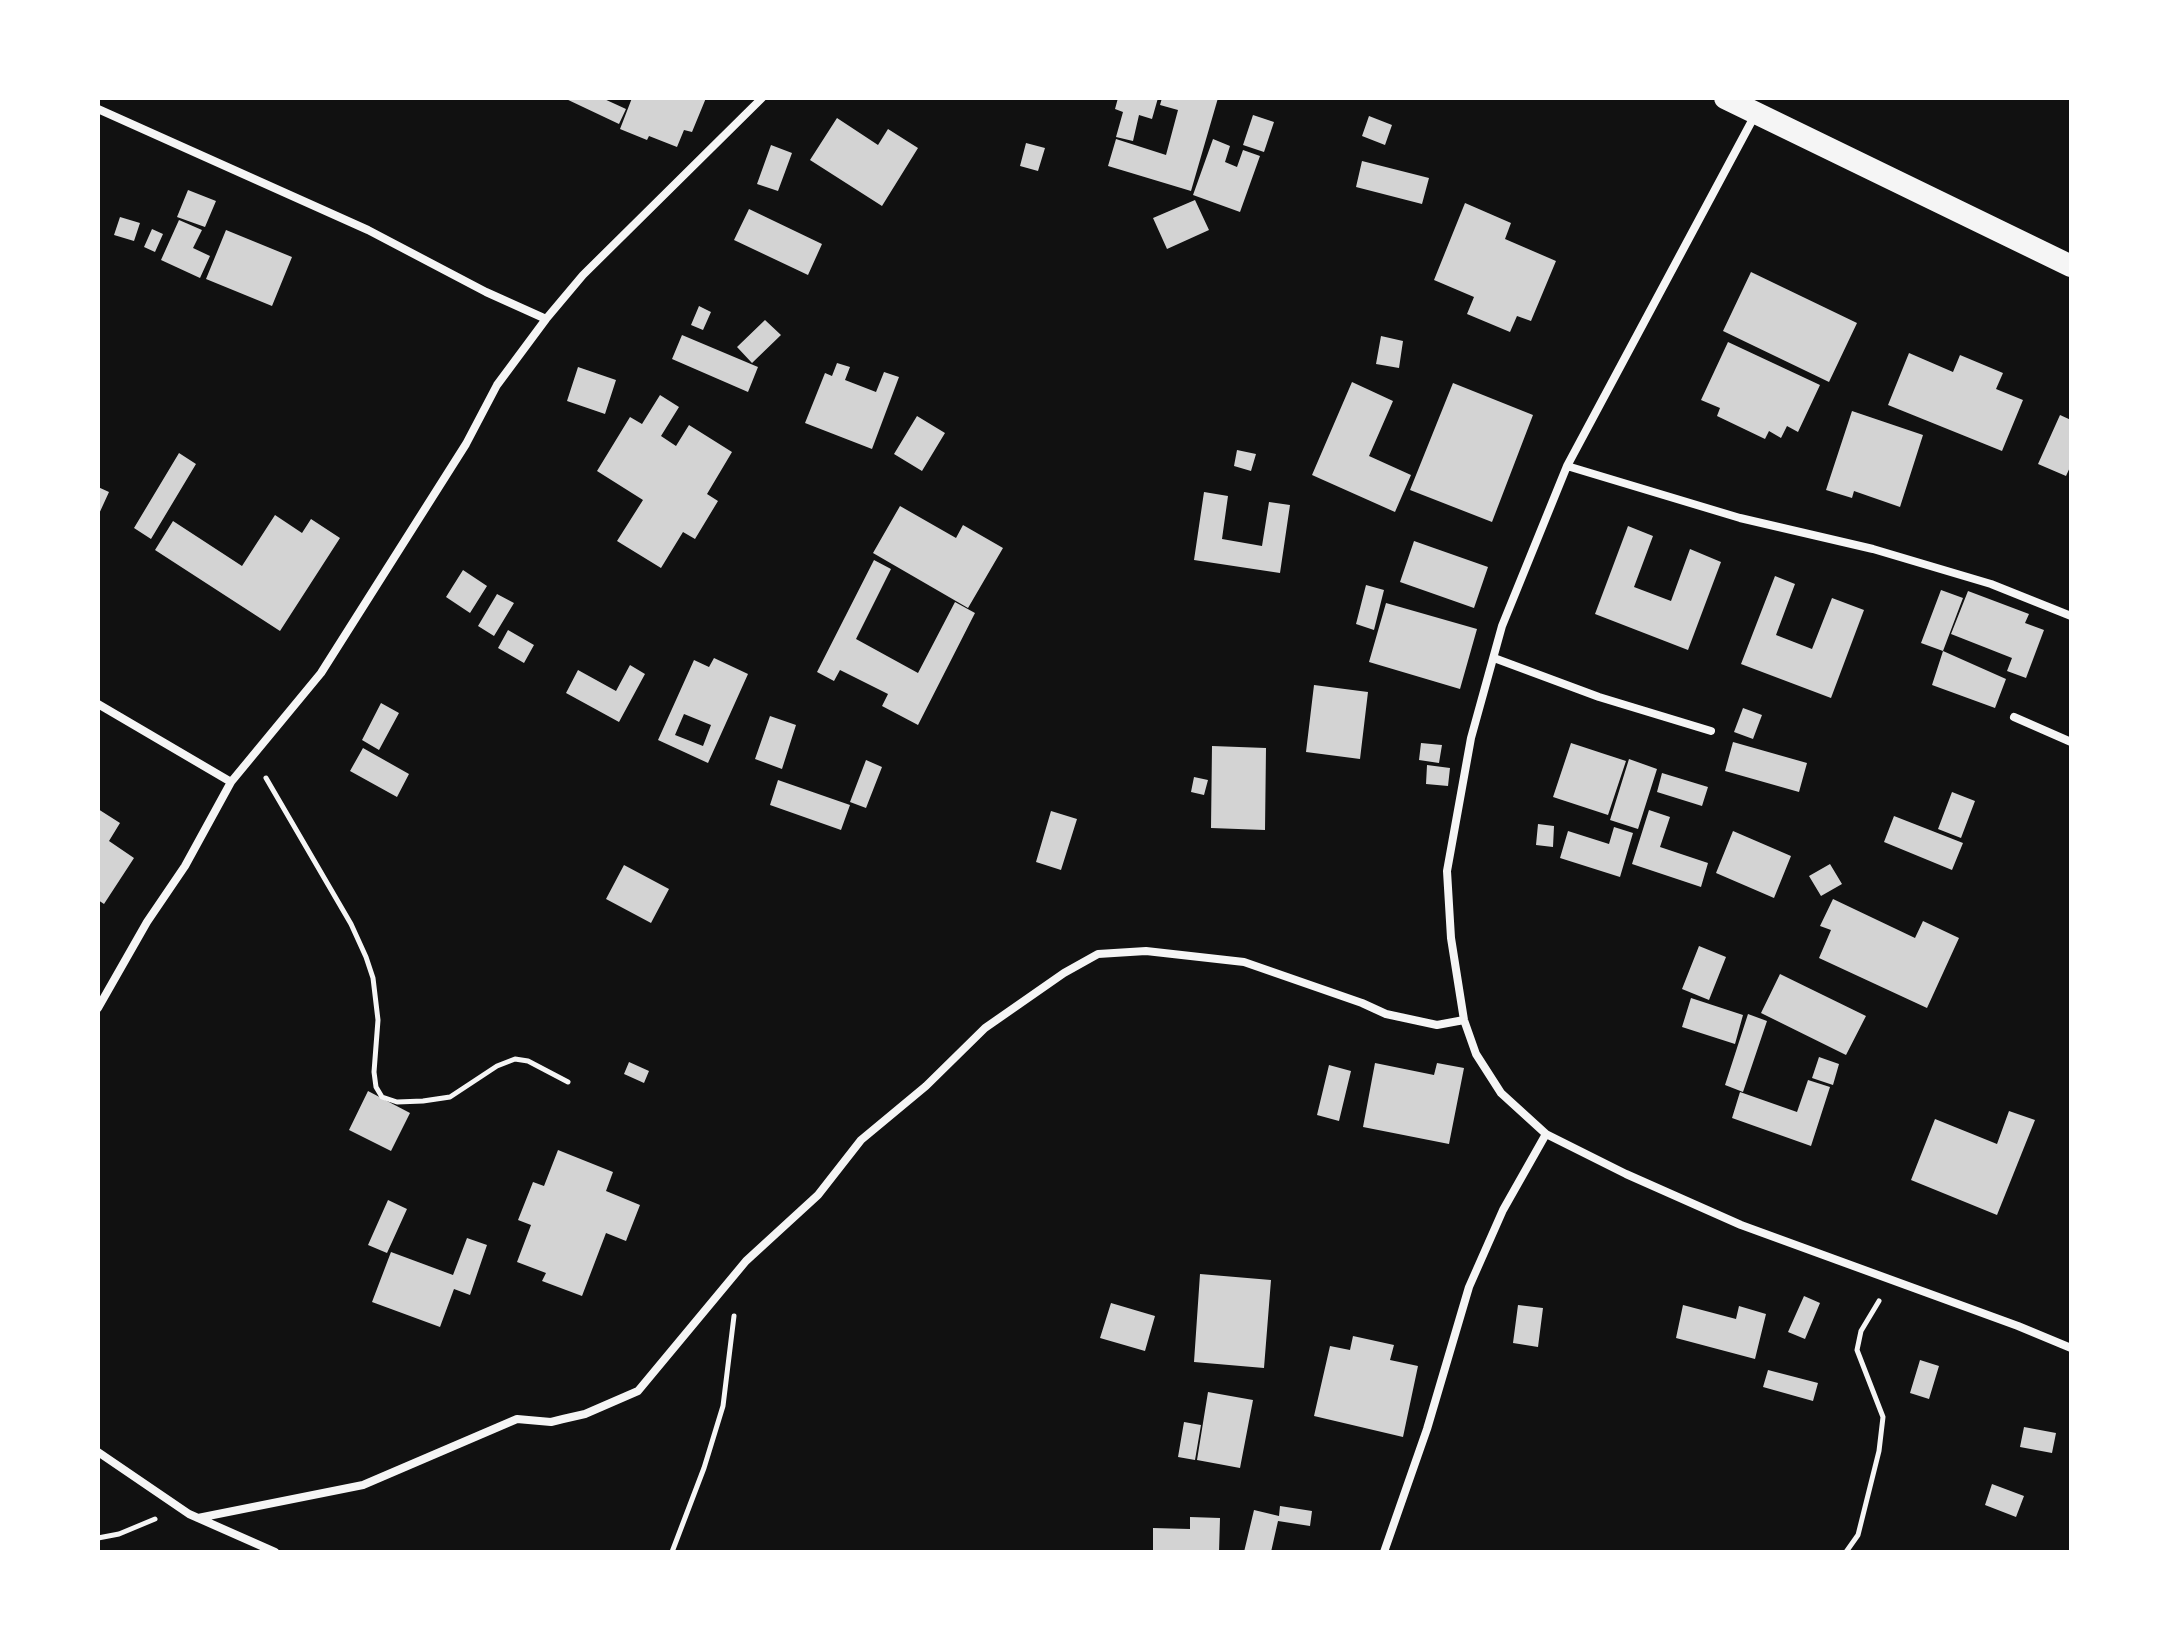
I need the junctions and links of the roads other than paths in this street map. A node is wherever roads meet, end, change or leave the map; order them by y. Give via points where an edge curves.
1 (762, 98) edge
2 (1725, 98) edge
3 (98, 109) edge
4 (1756, 113) junction
5 (2071, 266) edge
6 (546, 319) junction
7 (1567, 466) junction
8 (2071, 616) edge
9 (1494, 658) junction
10 (98, 704) edge
11 (2014, 717) dead end
12 (1711, 731) dead end
13 (2071, 742) edge
14 (231, 782) junction
15 (98, 1008) edge
16 (1464, 1020) junction
17 (1546, 1134) junction
18 (2071, 1348) edge
19 (98, 1452) edge
20 (198, 1518) junction
21 (275, 1552) edge
22 (1384, 1552) edge

1 - 6 street via 583,275
2 - 4 highway
3 - 6 street via 368,230
4 - 5 highway
4 - 7 street
6 - 14 street via 497,385 466,444 321,673
7 - 8 street via 1740,518 1873,549
7 - 9 street
9 - 12 street
9 - 16 street via 1471,738 1447,871
10 - 14 street
11 - 13 street
14 - 15 street
16 - 17 street via 1476,1054 1501,1093
16 - 20 street via 1437,1025 1386,1014 1244,962 1146,951 1098,954 985,1028 861,1140 818,1195 746,1261 638,1391 551,1422 517,1419 363,1485
17 - 18 street via 1741,1225
17 - 22 street via 1503,1210 1469,1287
19 - 20 street
20 - 21 street

